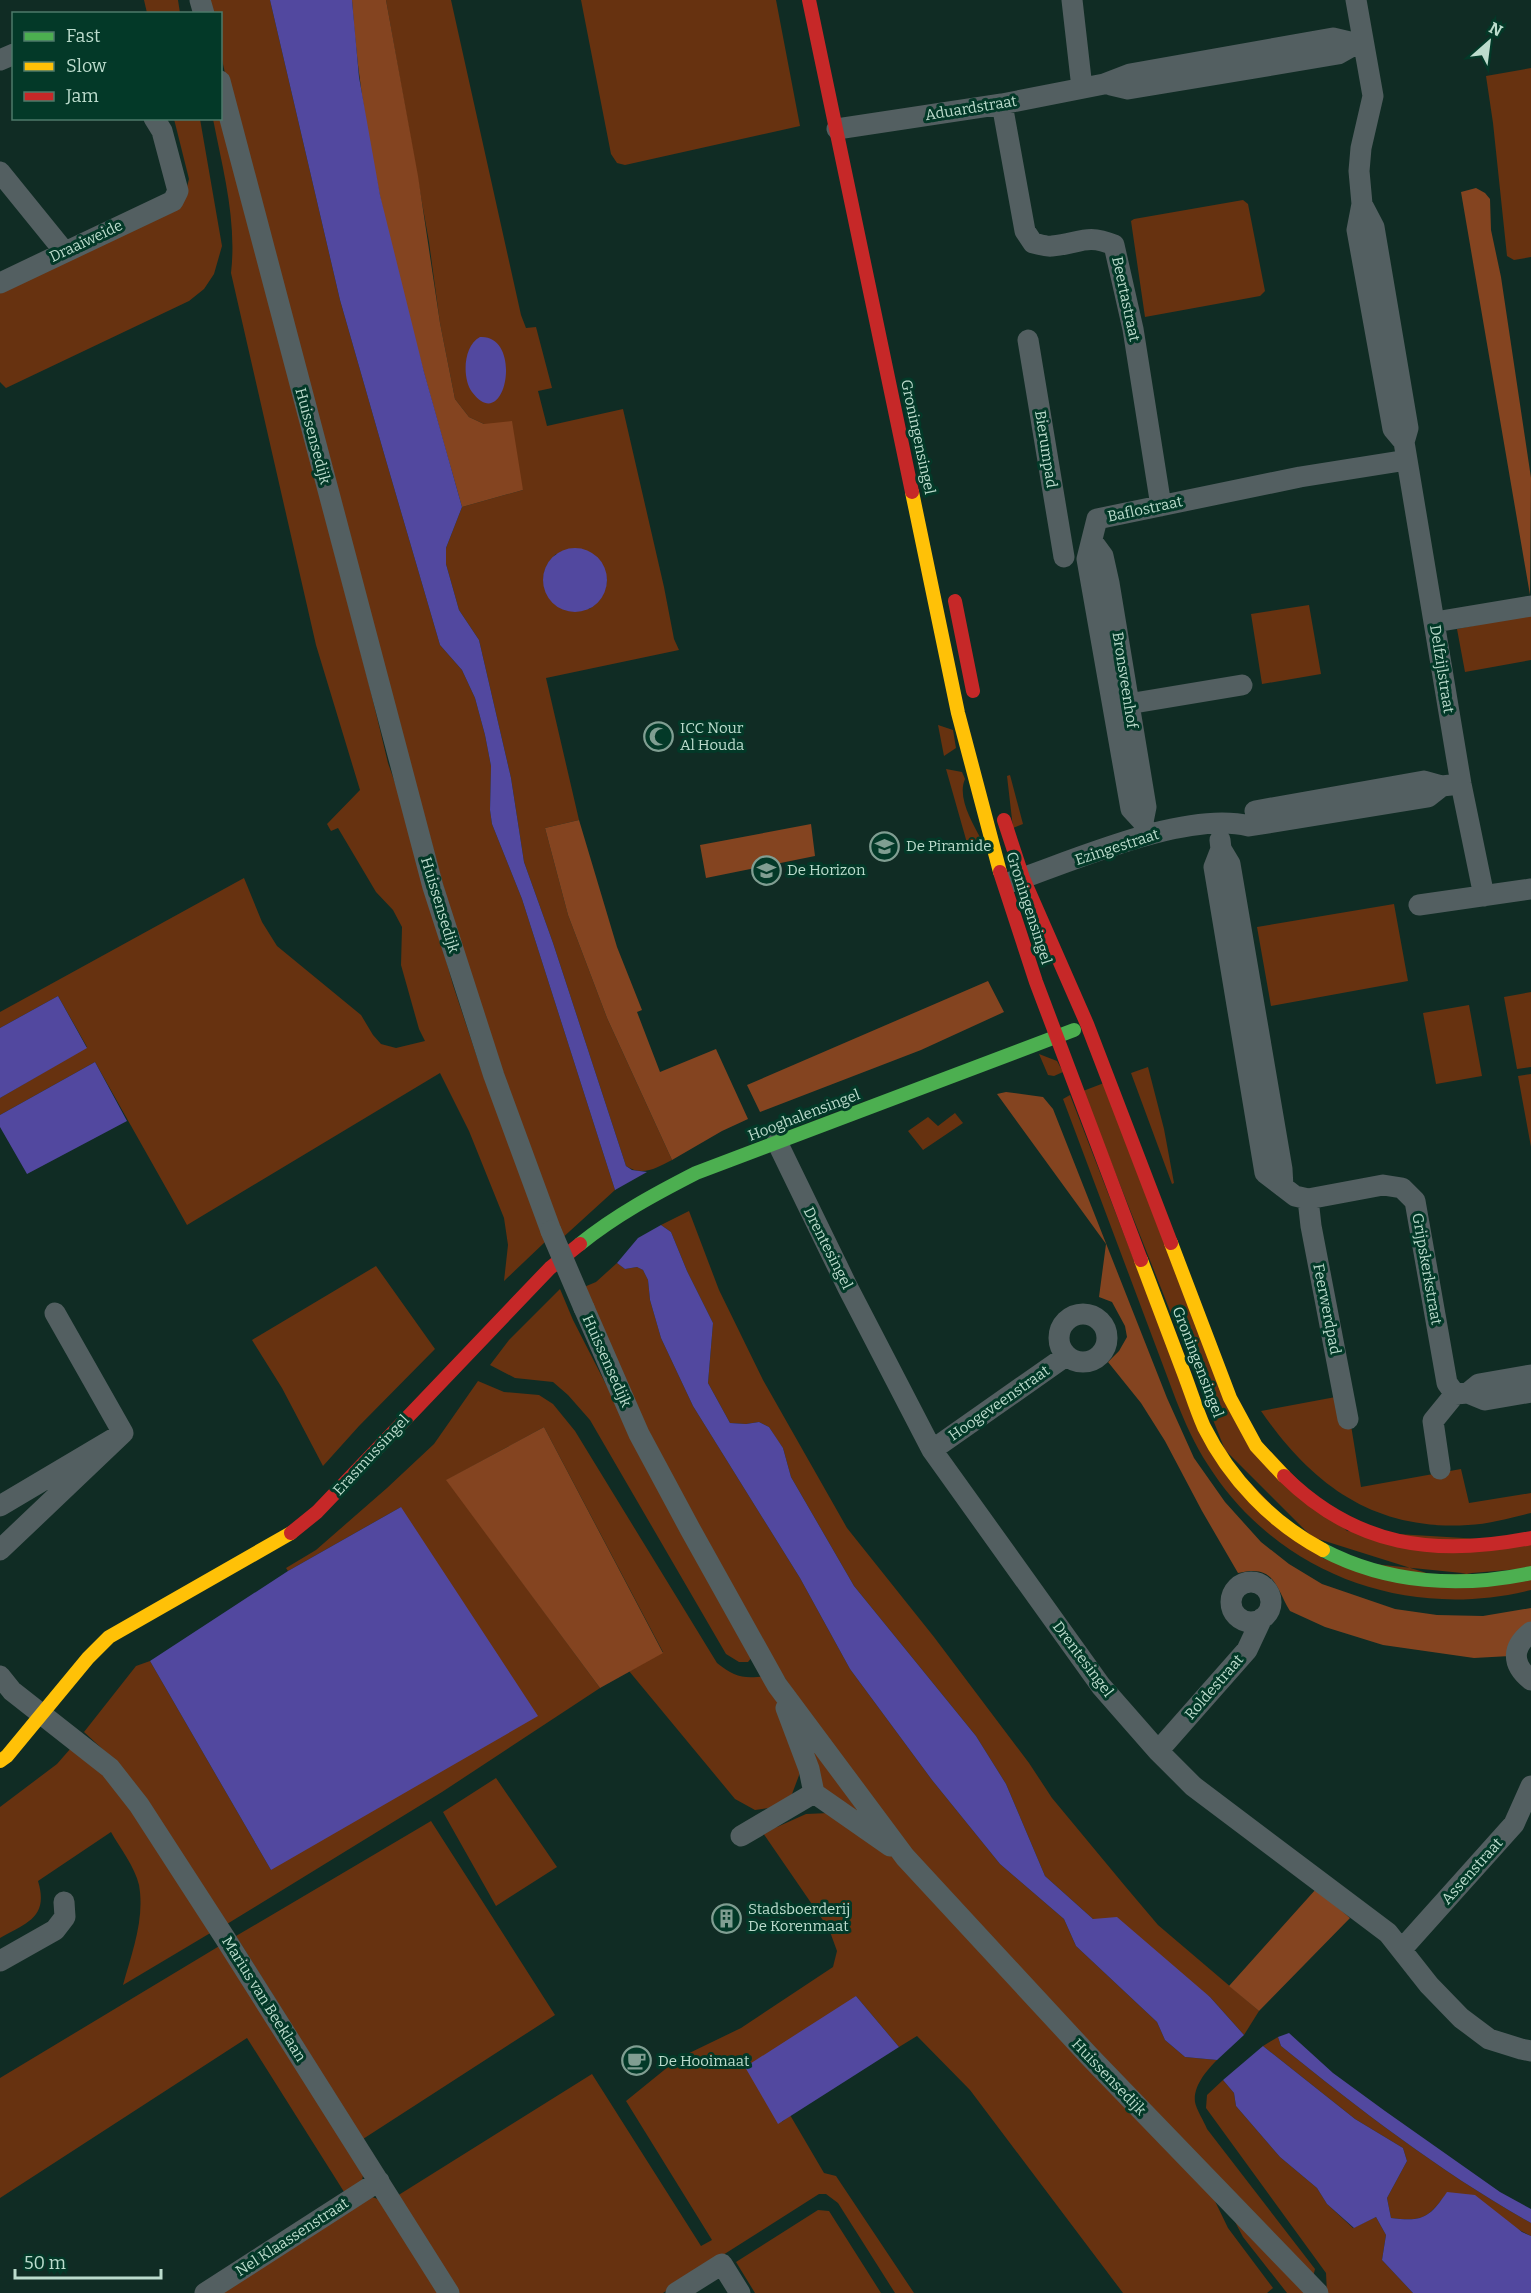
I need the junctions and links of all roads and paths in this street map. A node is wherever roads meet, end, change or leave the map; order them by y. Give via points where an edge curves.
1 (809, 0) edge
2 (1072, 0) edge
3 (1356, 0) edge
4 (1359, 41) junction
5 (1082, 88) junction
6 (222, 89) edge
7 (1002, 104) junction
8 (155, 120) edge
9 (850, 126) junction
10 (0, 172) edge
11 (64, 251) junction
12 (0, 283) edge
13 (1028, 340) dead end
14 (1406, 451) junction
15 (1161, 506) junction
16 (1092, 541) junction
17 (1064, 557) dead end
18 (954, 592) dead end
19 (1531, 606) edge
20 (1435, 622) junction
21 (1242, 685) dead end
22 (975, 700) dead end
23 (1128, 704) junction
24 (1451, 785) junction
25 (1001, 806) dead end
26 (1225, 823) junction
27 (1145, 828) junction
28 (1023, 878) junction
29 (1003, 885) junction
30 (1531, 889) edge
31 (1484, 896) junction
32 (1419, 905) dead end
33 (1087, 1024) junction
34 (1058, 1036) junction
35 (777, 1142) junction
36 (1308, 1198) junction
37 (550, 1268) joint
38 (54, 1313) dead end
39 (1066, 1356) dead end
40 (1531, 1375) edge
41 (1531, 1392) edge
42 (1461, 1393) junction
43 (1348, 1419) dead end
44 (123, 1433) junction
45 (932, 1450) junction
46 (1440, 1469) dead end
47 (0, 1506) edge
48 (1531, 1538) edge
49 (0, 1550) edge
50 (1531, 1573) edge
51 (165, 1607) junction
52 (1262, 1618) dead end
53 (1531, 1632) edge
54 (123, 1644) dead end
55 (0, 1676) edge
56 (1531, 1680) edge
57 (777, 1685) junction
58 (53, 1722) junction
59 (1158, 1751) junction
60 (0, 1761) edge
61 (1531, 1786) edge
62 (814, 1793) junction
63 (741, 1836) dead end
64 (905, 1857) junction
65 (64, 1902) dead end
66 (1402, 1949) junction
67 (0, 1961) edge
68 (1531, 2051) edge
69 (379, 2181) junction
70 (205, 2293) edge
71 (449, 2293) edge
72 (676, 2293) edge
73 (741, 2293) edge
74 (1318, 2293) edge

1 - 9 street, Groningensingel
2 - 5 street
3 - 4 street, Delfzijlstraat
4 - 5 street, Aduardstraat via 1333,38 1130,74
4 - 14 street, Delfzijlstraat via 1373,96 1361,148 1362,204 1374,227 1408,428
5 - 7 street, Aduardstraat
6 - 57 street, Huissensedijk, bridge via 434,887 494,1076 551,1231 639,1434
7 - 9 street, Aduardstraat
7 - 15 street, Beertastraat via 1025,231 1033,243 1051,247 1099,238 1114,245 1133,329
8 - 11 street, Draaiweide via 162,131 178,191 173,201
9 - 29 street, Groningensingel via 958,713
10 - 11 street
11 - 12 street, Draaiweide
13 - 17 street, Bierumpad
14 - 15 street, Baflostraat
14 - 20 street, Delfzijlstraat
15 - 16 street, Baflostraat via 1097,519
16 - 23 street, Bronsveenhof via 1102,556 1109,583
16 - 27 street, Baflostraat via 1087,559 1131,809
18 - 22 street
19 - 20 street
20 - 24 street, Delfzijlstraat
21 - 23 street
23 - 27 street, Bronsveenhof via 1146,807
24 - 26 street, Ezingestraat via 1424,782 1400,786 1247,812
24 - 31 street, Delfzijlstraat
25 - 28 street, Groningensingel
26 - 27 street, Ezingestraat
26 - 36 street via 1214,867 1265,1173 1295,1196
27 - 28 street, Ezingestraat
28 - 29 street, Ezingestraat
28 - 33 street, Groningensingel
29 - 34 street, Groningensingel
30 - 31 street
31 - 32 street
33 - 34 street, Hooghalensingel
33 - 48 street, Groningensingel via 1230,1398 1255,1444 1293,1488 1340,1520 1383,1538 1427,1547 1467,1548
34 - 35 street, Hooghalensingel
34 - 50 street, Groningensingel via 1204,1426 1226,1464 1259,1503 1329,1554 1362,1567 1408,1578 1460,1582
35 - 37 street, Hooghalensingel via 696,1173 651,1196 605,1224
35 - 45 street, Drentesingel
36 - 42 street, Grijpskerkstraat via 1383,1185 1402,1188 1415,1201 1447,1383
36 - 43 street, Feerwerdpad
37 - 51 street, Erasmussingel via 317,1512 285,1538
38 - 44 street
39 - 45 street, Hoogeveenstraat
40 - 42 street via 1479,1384
41 - 42 street via 1485,1400
42 - 46 street via 1433,1421
44 - 47 street
44 - 49 street
45 - 59 street, Drentesingel via 1101,1686
51 - 54 street, Erasmussingel
51 - 58 street, Erasmussingel via 110,1637 88,1658
52 - 59 street, Roldestraat via 1247,1650
53 - 56 street via 1516,1650 1522,1673
55 - 58 street, Marius van Beeklaan via 12,1691
57 - 62 street, Huissensedijk via 809,1769
57 - 64 street, Huissensedijk
58 - 60 street, Erasmussingel
58 - 69 street, Marius van Beeklaan via 110,1768 139,1805
59 - 66 street, Drentesingel via 1193,1786 1388,1933
61 - 66 street, Assenstraat via 1514,1824
62 - 63 street
62 - 64 street, Huissensedijk
64 - 74 street, Huissensedijk via 1083,2050
65 - 67 street via 64,1917 54,1930
66 - 68 street, Drentesingel via 1461,2018 1489,2038
69 - 70 street, Nel Klaassenstraat
69 - 71 street, Marius van Beeklaan
72 - 73 street via 722,2264

